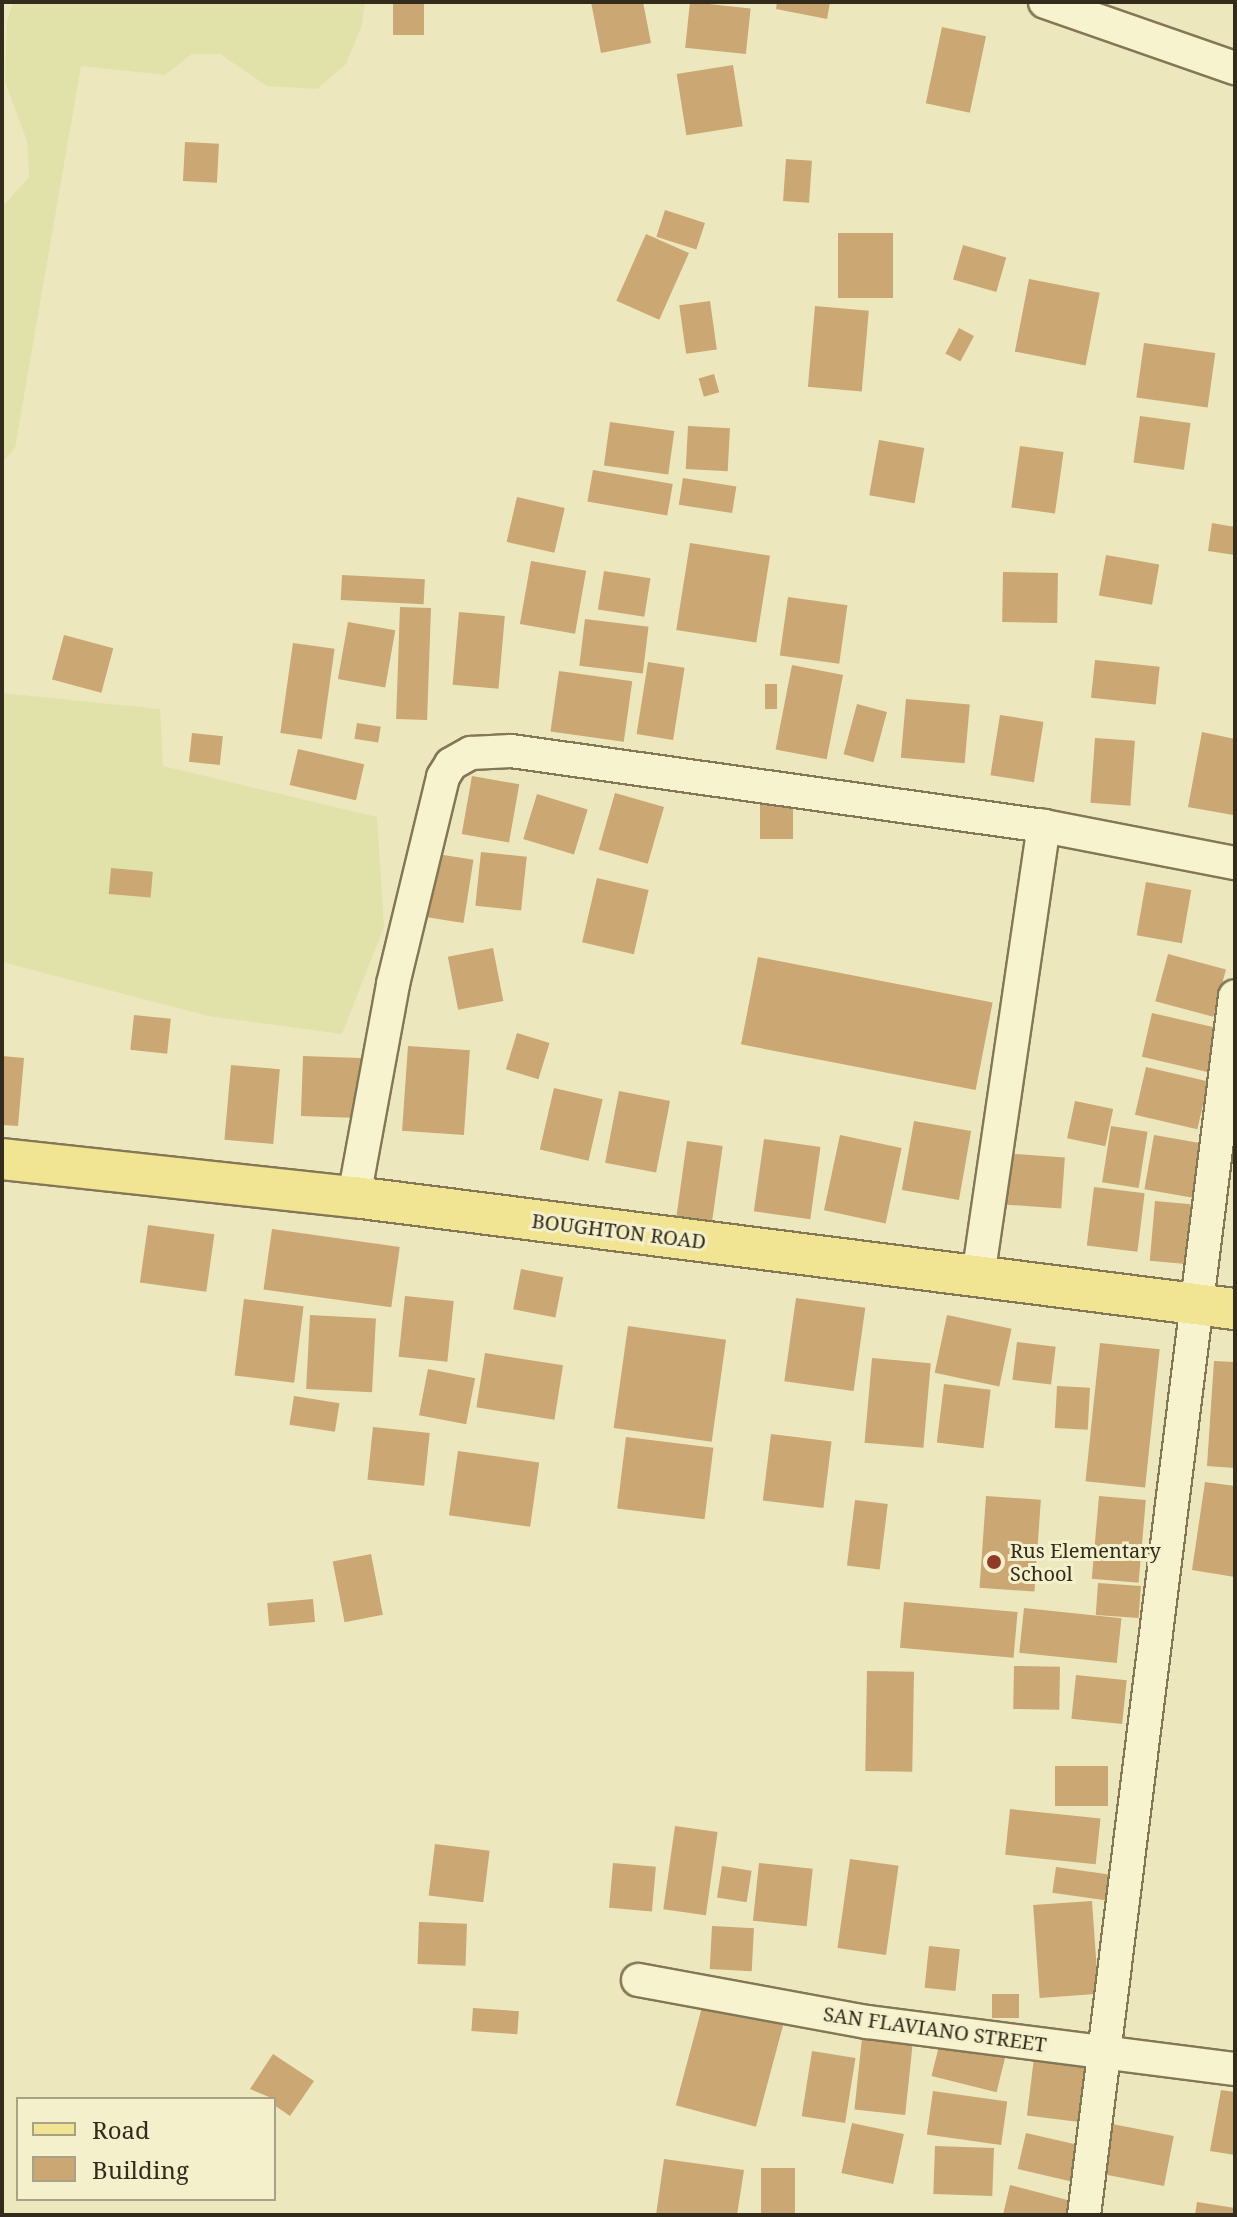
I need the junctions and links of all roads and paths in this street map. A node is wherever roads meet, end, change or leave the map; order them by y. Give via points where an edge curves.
1 (1045, 2) edge
2 (1235, 68) edge
3 (1044, 826) junction
4 (1235, 863) edge
5 (1235, 996) edge
6 (2, 1159) edge
7 (354, 1197) junction
8 (978, 1277) junction
9 (1194, 1304) junction
10 (1235, 1309) edge
11 (638, 1980) dead end
12 (1105, 2052) junction
13 (1235, 2069) edge
14 (1084, 2215) edge

1 - 2 street
3 - 4 street
3 - 7 street via 511,751 461,757 443,777 393,984
3 - 8 street
5 - 9 street
6 - 7 main road, BOUGHTON ROAD
7 - 8 main road, BOUGHTON ROAD
8 - 9 main road, BOUGHTON ROAD
9 - 10 main road, BOUGHTON ROAD
9 - 12 street
11 - 12 street, SAN FLAVIANO STREET via 867,2022
12 - 13 street, SAN FLAVIANO STREET
12 - 14 street

